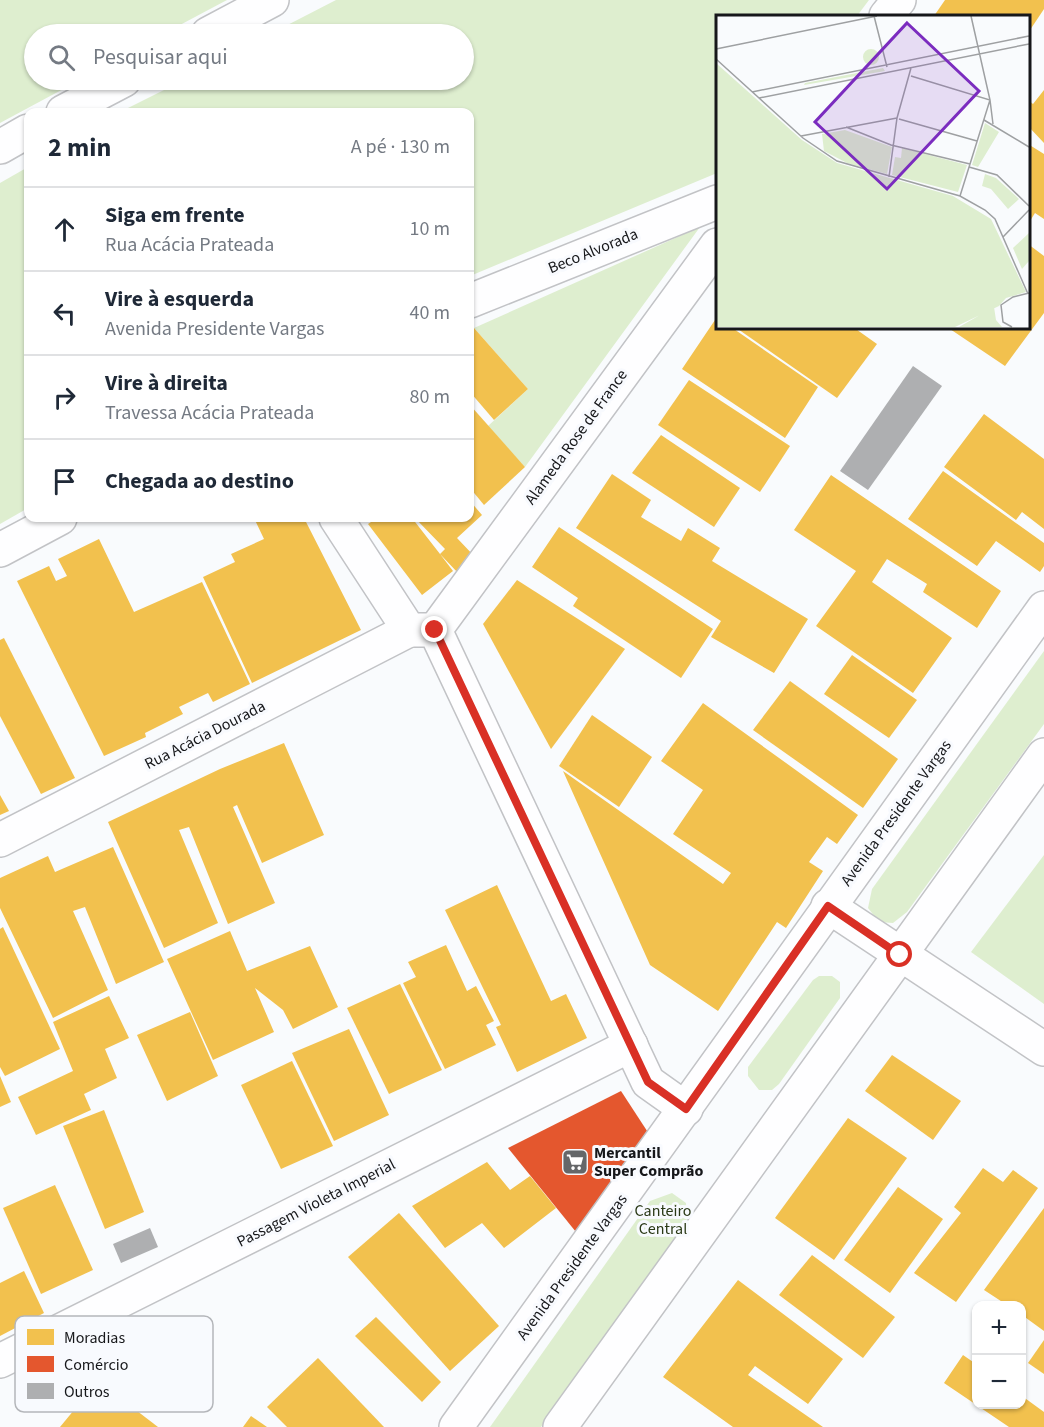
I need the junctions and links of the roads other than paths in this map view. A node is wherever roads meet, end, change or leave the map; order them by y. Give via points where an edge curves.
1 (272, 0) edge
2 (899, 0) edge
3 (887, 15) edge
4 (227, 24) edge
5 (106, 90) edge
6 (75, 108) edge
7 (24, 133) edge
8 (0, 147) edge
9 (716, 202) edge
10 (716, 245) edge
11 (474, 299) edge
12 (52, 522) edge
13 (339, 522) edge
14 (0, 550) edge
15 (1044, 609) edge
16 (422, 630) junction
17 (1044, 755) edge
18 (0, 840) edge
19 (828, 906) junction
20 (900, 955) junction
21 (631, 1046) junction
22 (1044, 1049) edge
23 (686, 1109) junction
24 (90, 1316) edge
25 (15, 1354) edge
26 (0, 1361) edge
27 (456, 1427) edge
28 (560, 1427) edge

1 - 4 street
2 - 3 street
5 - 6 street
7 - 8 street
9 - 11 street, Beco Alvorada
10 - 16 street, Alameda Rose de France
12 - 14 street
13 - 16 street
15 - 19 street, Avenida Presidente Vargas
16 - 18 street, Rua Acácia Dourada
16 - 21 street
17 - 20 street
19 - 20 street
19 - 23 street, Avenida Presidente Vargas
20 - 22 street
20 - 28 street
21 - 23 street via 648,1082
21 - 24 street, Passagem Violeta Imperial
23 - 27 street, Avenida Presidente Vargas
25 - 26 street, Passagem Violeta Imperial

